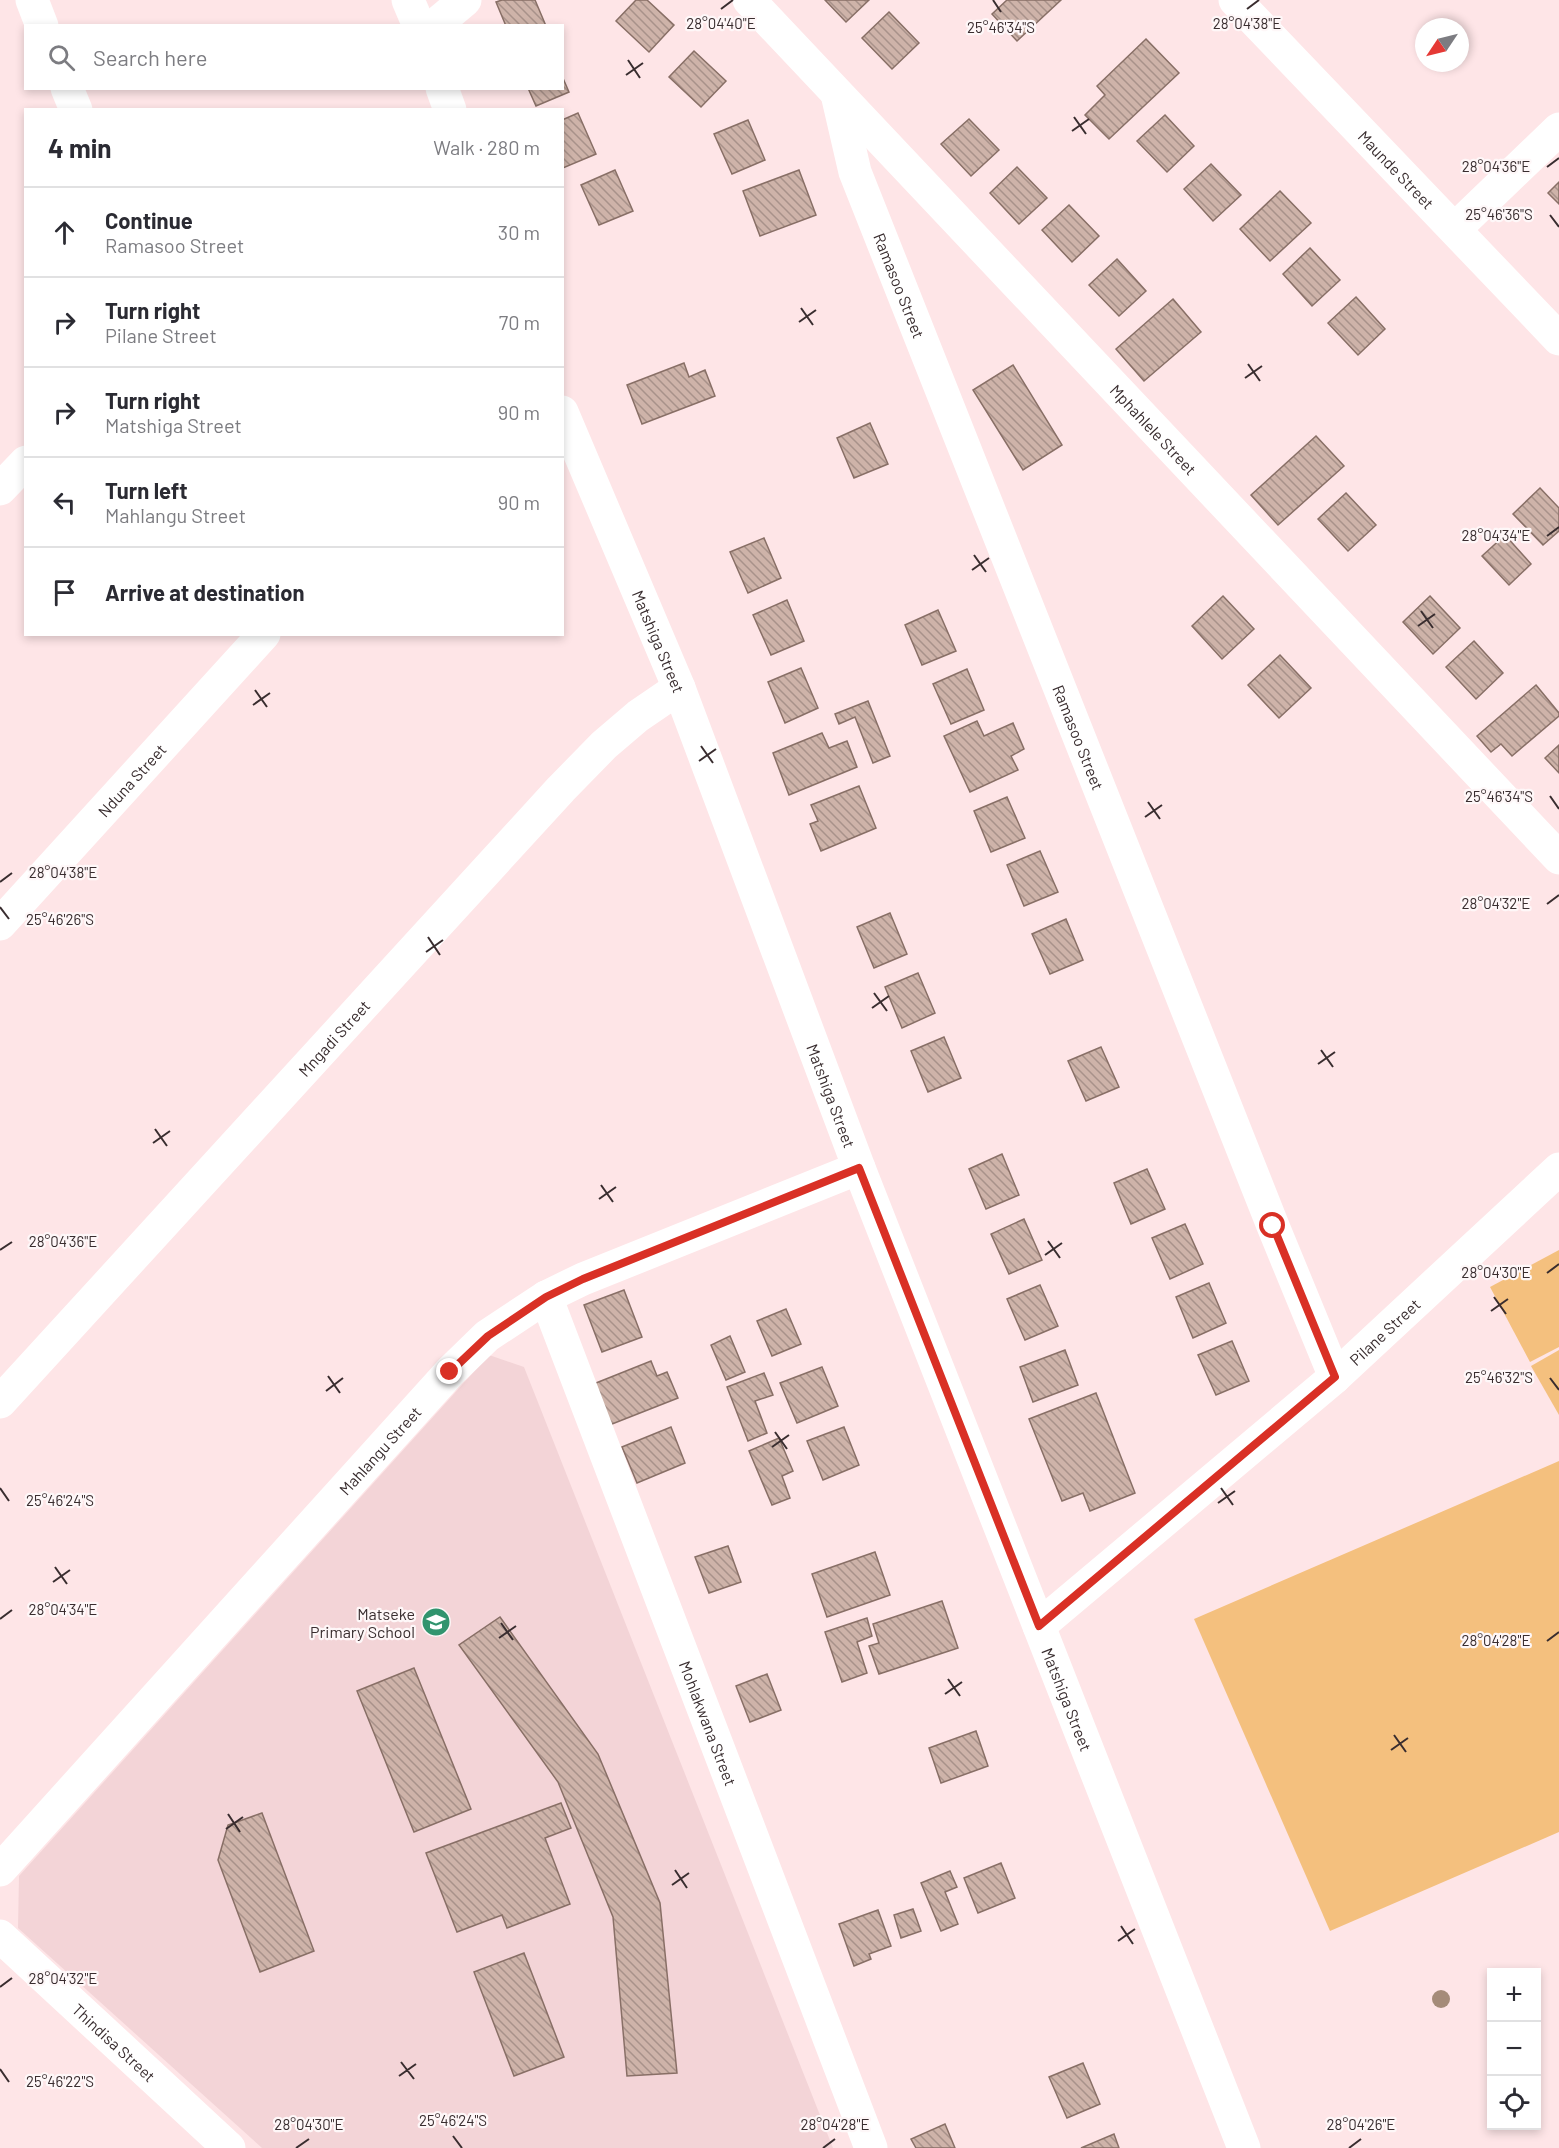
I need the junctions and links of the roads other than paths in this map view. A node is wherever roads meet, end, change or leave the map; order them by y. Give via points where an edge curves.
1 (32, 0) edge
2 (408, 0) edge
3 (465, 0) edge
4 (749, 0) edge
5 (1235, 0) edge
6 (41, 24) edge
7 (418, 24) edge
8 (436, 24) edge
9 (68, 90) edge
10 (443, 90) edge
11 (837, 94) junction
12 (75, 108) edge
13 (449, 108) edge
14 (1559, 129) edge
15 (1455, 229) junction
16 (1559, 339) edge
17 (564, 417) edge
18 (24, 464) edge
19 (0, 489) edge
20 (262, 636) edge
21 (679, 688) junction
22 (1559, 858) edge
23 (0, 924) edge
24 (859, 1168) junction
25 (1559, 1169) edge
26 (546, 1297) junction
27 (1335, 1377) junction
28 (0, 1402) edge
29 (1039, 1626) junction
30 (0, 1870) edge
31 (0, 1936) edge
32 (229, 2148) edge
33 (872, 2148) edge
34 (1244, 2148) edge

1 - 6 street
2 - 7 street
3 - 8 street
4 - 11 street, Mphahlele Street
5 - 15 street, Maunde Street
9 - 12 street
10 - 13 street
11 - 22 street, Mphahlele Street
11 - 27 street, Ramasoo Street via 855,172
14 - 15 street
15 - 16 street, Maunde Street
17 - 21 street, Matshiga Street
18 - 19 street
20 - 23 street, Nduna Street
21 - 24 street, Matshiga Street
21 - 28 street, Mngadi Street via 621,730 561,789
24 - 26 street, Mahlangu Street via 622,1262
24 - 29 street, Matshiga Street
25 - 27 street, Pilane Street
26 - 30 street, Mahlangu Street via 488,1336 450,1372
26 - 33 street, Mohlakwana Street
27 - 29 street, Pilane Street
29 - 34 street, Matshiga Street
31 - 32 street, Thindisa Street

